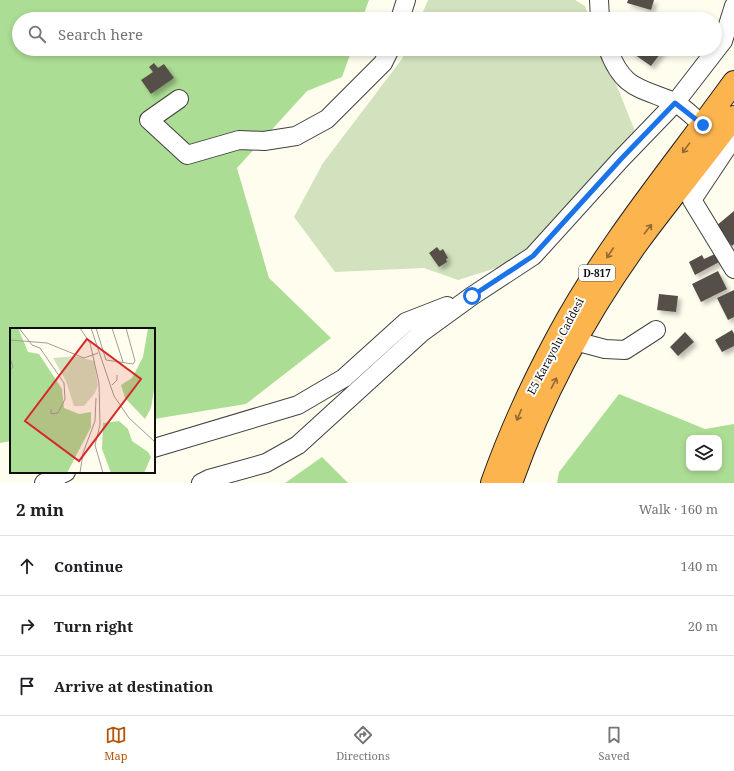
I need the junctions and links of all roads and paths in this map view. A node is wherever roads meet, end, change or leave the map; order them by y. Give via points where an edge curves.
1 (406, 0) edge
2 (599, 0) edge
3 (734, 6) edge
4 (402, 12) edge
5 (600, 12) edge
6 (722, 42) edge
7 (386, 56) edge
8 (610, 56) edge
9 (711, 56) edge
10 (734, 82) edge
11 (179, 99) dead end
12 (675, 103) junction
13 (734, 117) edge
14 (719, 140) edge
15 (734, 269) edge
16 (472, 296) junction
17 (656, 330) dead end
18 (575, 341) junction
19 (155, 448) edge
20 (64, 473) edge
21 (44, 483) edge
22 (201, 483) edge
23 (492, 483) edge
24 (511, 483) edge

1 - 4 street
2 - 5 street
3 - 6 street
7 - 11 street via 383,63 327,119 296,136 264,141 239,140 187,155 149,120
8 - 12 street via 614,66 632,86
9 - 12 street
10 - 14 highway, E5 Karayolu Caddesi / D-817
12 - 14 street
12 - 16 street via 533,256
13 - 14 highway, E5 Karayolu Caddesi / D-817
14 - 15 street via 692,200
18 -> 14 highway, E5 Karayolu Caddesi / D-817 via 638,243
14 -> 23 highway, E5 Karayolu Caddesi / D-817 via 622,235 558,336 524,404
16 - 19 street via 406,322 344,378 298,405
16 - 22 street via 421,333 298,446 266,463
17 - 18 street via 625,350 605,349
24 -> 18 highway, E5 Karayolu Caddesi / D-817 via 539,412
20 - 21 street

